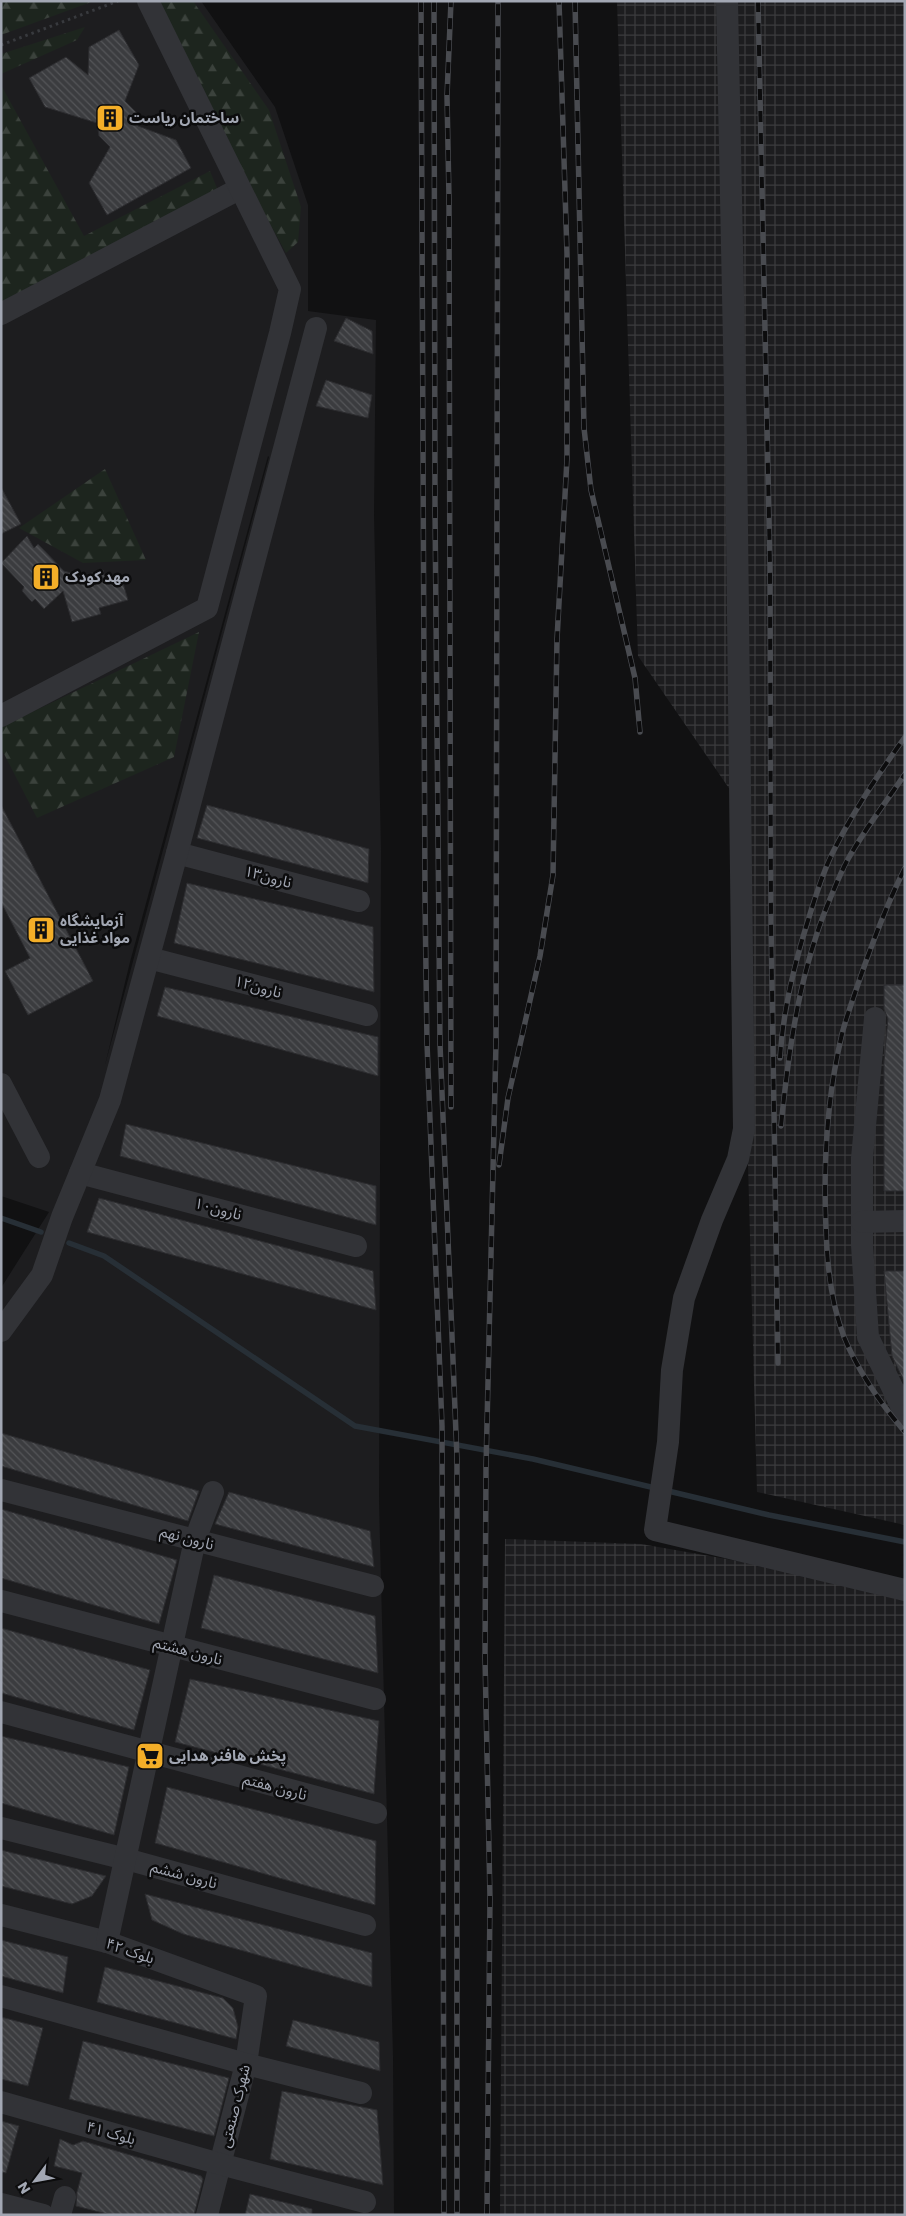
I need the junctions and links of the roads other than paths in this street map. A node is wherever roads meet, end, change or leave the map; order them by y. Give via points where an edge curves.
1 (148, 1) edge
2 (727, 1) edge
3 (239, 189) junction
4 (1, 314) edge
5 (316, 328) dead end
6 (1, 716) edge
7 (178, 852) junction
8 (359, 901) dead end
9 (148, 958) junction
10 (367, 1015) dead end
11 (875, 1018) dead end
12 (1, 1084) edge
13 (39, 1157) dead end
14 (80, 1173) junction
15 (905, 1221) edge
16 (862, 1222) junction
17 (356, 1246) dead end
18 (1, 1331) edge
19 (905, 1414) edge
20 (1, 1490) edge
21 (213, 1492) dead end
22 (195, 1540) junction
23 (373, 1586) dead end
24 (905, 1590) edge
25 (1, 1601) edge
26 (172, 1647) junction
27 (375, 1699) dead end
28 (1, 1712) edge
29 (149, 1753) junction
30 (376, 1813) dead end
31 (1, 1828) edge
32 (126, 1859) junction
33 (1, 1916) edge
34 (365, 1926) dead end
35 (107, 1942) junction
36 (1, 1996) edge
37 (256, 1996) joint
38 (246, 2064) junction
39 (361, 2093) dead end
40 (1, 2102) edge
41 (220, 2164) junction
42 (365, 2202) dead end
43 (1, 2204) edge
44 (43, 2215) edge
45 (207, 2215) edge

1 - 3 lane
2 - 24 lane via 736,432 744,1129 738,1160 684,1298 672,1370 668,1442 656,1530
3 - 4 lane
3 - 6 lane via 290,289 207,608
5 - 7 lane
7 - 8 lane, نارون۱۳
7 - 9 lane
9 - 10 lane, نارون۱۲
9 - 14 lane via 110,1100
11 - 16 lane via 862,1158
12 - 13 lane
14 - 17 lane, نارون۱۰
14 - 18 lane via 42,1274
15 - 16 lane
16 - 19 lane via 868,1337
20 - 22 lane, نارون نهم
21 - 22 lane
22 - 23 lane, نارون نهم
22 - 26 lane
25 - 26 lane, نارون هشتم
26 - 27 lane, نارون هشتم
26 - 29 lane
28 - 29 lane, نارون هفتم
29 - 30 lane, نارون هفتم
29 - 32 lane
31 - 32 lane, نارون ششم
32 - 34 lane, نارون ششم
32 - 35 lane
33 - 35 lane, بلوک ۴۲
35 - 37 lane, بلوک ۴۲
36 - 38 lane
37 - 38 lane, شهرک صنعتی
38 - 39 lane
38 - 41 lane, شهرک صنعتی
40 - 41 lane, بلوک ۴۱
41 - 42 lane, بلوک ۴۱
41 - 45 lane, شهرک صنعتی
43 - 44 lane

